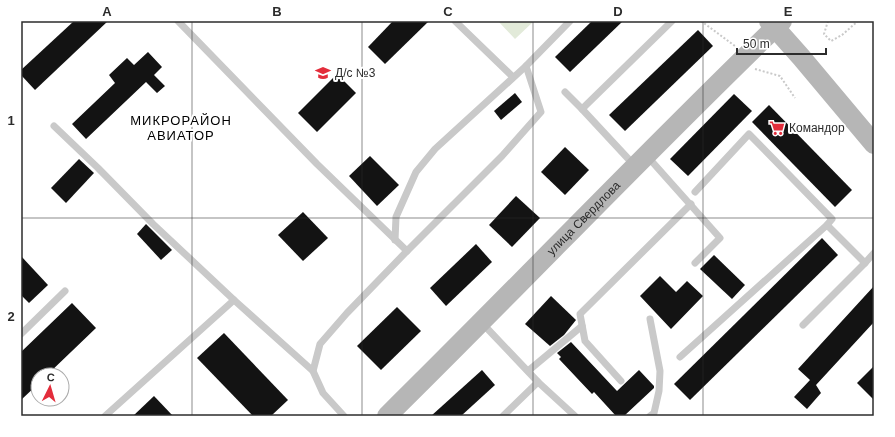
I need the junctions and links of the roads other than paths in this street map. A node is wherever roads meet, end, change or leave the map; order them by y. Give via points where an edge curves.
1 (178, 21) edge
2 (455, 21) edge
3 (570, 21) edge
4 (672, 21) edge
5 (775, 23) edge
6 (526, 66) junction
7 (513, 77) junction
8 (565, 92) dead end
9 (582, 109) junction
10 (54, 126) dead end
11 (874, 144) edge
12 (641, 161) junction
13 (695, 192) dead end
14 (691, 204) junction
15 (827, 225) junction
16 (395, 240) junction
17 (407, 251) junction
18 (874, 253) edge
19 (694, 263) dead end
20 (865, 263) junction
21 (65, 291) dead end
22 (234, 300) junction
23 (650, 320) dead end
24 (482, 323) junction
25 (803, 325) dead end
26 (582, 326) junction
27 (21, 334) edge
28 (680, 357) dead end
29 (313, 371) junction
30 (528, 371) junction
31 (621, 381) dead end
32 (538, 382) junction
33 (105, 416) edge
34 (344, 416) edge
35 (387, 416) edge
36 (503, 416) edge
37 (575, 416) edge
38 (650, 416) edge

1 - 16 lane
2 - 7 lane
3 - 6 lane
4 - 9 lane
5 - 11 main road
5 - 12 main road, улица Свердлова
6 - 7 lane
6 - 17 lane via 542,112
7 - 16 lane via 435,148 416,172 396,217
8 - 9 lane
9 - 12 lane
10 - 22 lane
12 - 14 lane
12 - 24 main road, улица Свердлова
13 - 15 lane via 749,134 832,219
14 - 19 lane via 720,238
14 - 26 lane via 580,314
15 - 20 lane
15 - 28 lane
16 - 17 lane
17 - 29 lane via 320,344
18 - 20 lane
20 - 25 lane
21 - 27 lane
22 - 29 lane
22 - 33 lane
23 - 38 lane via 660,372 654,413
24 - 30 lane
24 - 35 main road, улица Свердлова
26 - 30 lane
26 - 31 lane via 585,340
29 - 34 lane via 324,393
30 - 32 lane
32 - 36 lane
32 - 37 lane

